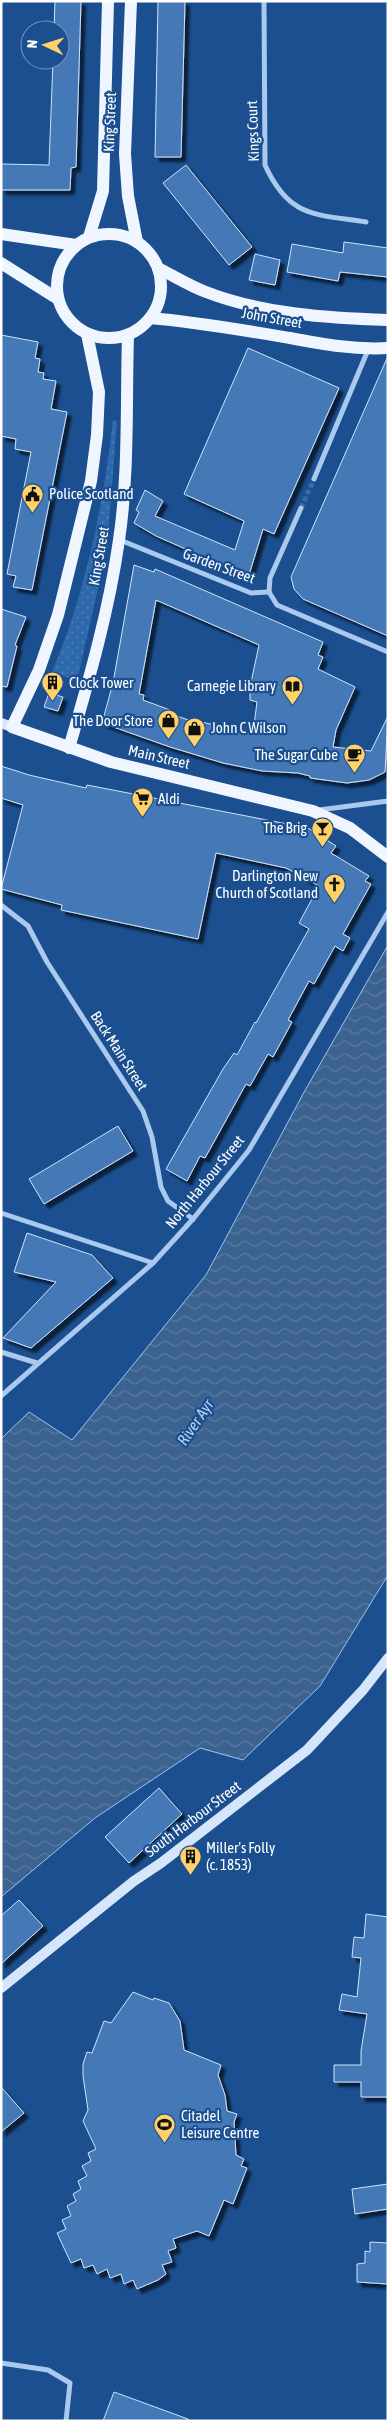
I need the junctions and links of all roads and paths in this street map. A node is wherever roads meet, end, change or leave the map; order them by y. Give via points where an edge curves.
1 (108, 1) edge
2 (131, 1) edge
3 (264, 1) edge
4 (366, 222) dead end
5 (1, 234) edge
6 (89, 238) junction
7 (137, 242) junction
8 (76, 245) junction
9 (1, 264) edge
10 (158, 268) junction
11 (58, 299) junction
12 (150, 318) junction
13 (388, 320) edge
14 (87, 334) junction
15 (128, 334) junction
16 (388, 348) edge
17 (369, 349) junction
18 (314, 479) tunnel mouth
19 (301, 508) tunnel mouth
20 (120, 540) junction
21 (269, 592) junction
22 (388, 652) edge
23 (7, 725) edge
24 (69, 748) junction
25 (388, 801) edge
26 (313, 811) junction
27 (388, 857) edge
28 (1, 905) edge
29 (388, 912) edge
30 (1, 1213) edge
31 (193, 1219) junction
32 (153, 1263) junction
33 (1, 1352) edge
34 (37, 1363) junction
35 (1, 1396) edge
36 (388, 1658) edge
37 (1, 1988) edge
38 (1, 2363) edge
39 (66, 2421) edge

1 - 6 main road, King Street via 104,191
2 - 7 main road, King Street via 125,154 128,196
3 - 4 street, Kings Court via 265,165 274,186 288,201 306,212
5 - 8 main road
6 - 7 main road via 113,234
6 - 8 main road
7 - 10 main road
8 - 11 main road via 59,269
9 - 11 main road
10 - 12 main road via 160,294
10 - 13 main road, John Street via 206,292 241,303 301,314
11 - 14 main road via 64,314
12 - 15 main road
12 - 17 main road, John Street via 193,321
14 - 15 main road via 115,338
14 - 23 main road, King Street via 99,392 92,481 58,615 39,670
15 - 20 main road, King Street via 125,480
16 - 17 main road, John Street
17 - 18 street
19 - 21 street via 270,578
20 - 21 street, Garden Street via 251,593
20 - 24 main road, King Street via 97,651
21 - 22 street, Garden Street via 277,605
23 - 24 main road, Main Street
24 - 26 main road, Main Street via 111,762
25 - 26 street
26 - 27 main road, Main Street via 350,828
28 - 31 street, Back Main Street via 28,926 46,962 143,1111 152,1137 161,1187 168,1201
29 - 31 street, North Harbour Street via 249,1150
30 - 32 street
31 - 32 street, North Harbour Street
32 - 34 street, North Harbour Street
33 - 34 street
34 - 35 street, North Harbour Street
36 - 37 main road, South Harbour Street via 307,1750 134,1881
38 - 39 street via 48,2370 70,2384

